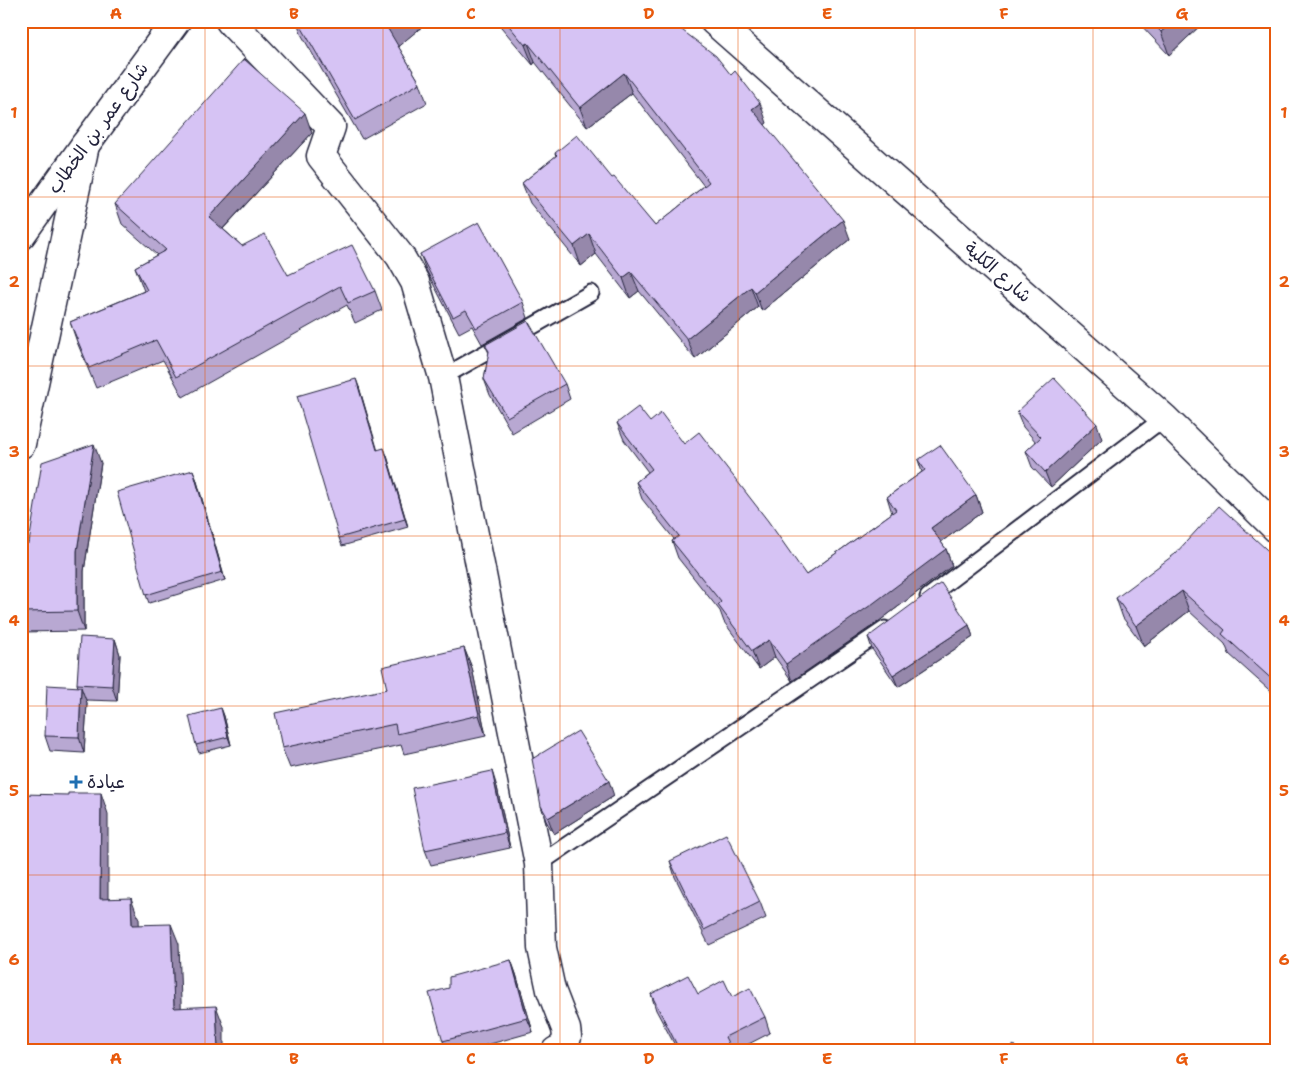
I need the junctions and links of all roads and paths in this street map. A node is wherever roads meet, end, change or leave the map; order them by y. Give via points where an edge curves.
1 (176, 21) edge
2 (230, 21) edge
3 (714, 21) edge
4 (84, 145) junction
5 (21, 235) edge
6 (591, 293) dead end
7 (443, 377) junction
8 (1164, 418) junction
9 (21, 444) edge
10 (1277, 529) edge
11 (914, 607) edge
12 (899, 619) edge
13 (539, 864) junction
14 (556, 1051) edge

1 - 4 street, شارع عمر بن الخطاب
2 - 7 street via 331,127 321,156 400,256 416,282
3 - 8 street, شارع الكلية
4 - 5 street, شارع عمر بن الخطاب
4 - 9 street
6 - 7 lane
7 - 13 street
8 - 10 street, شارع الكلية
8 - 11 lane
12 - 13 lane
13 - 14 street via 542,948 551,990 567,1037 564,1047

